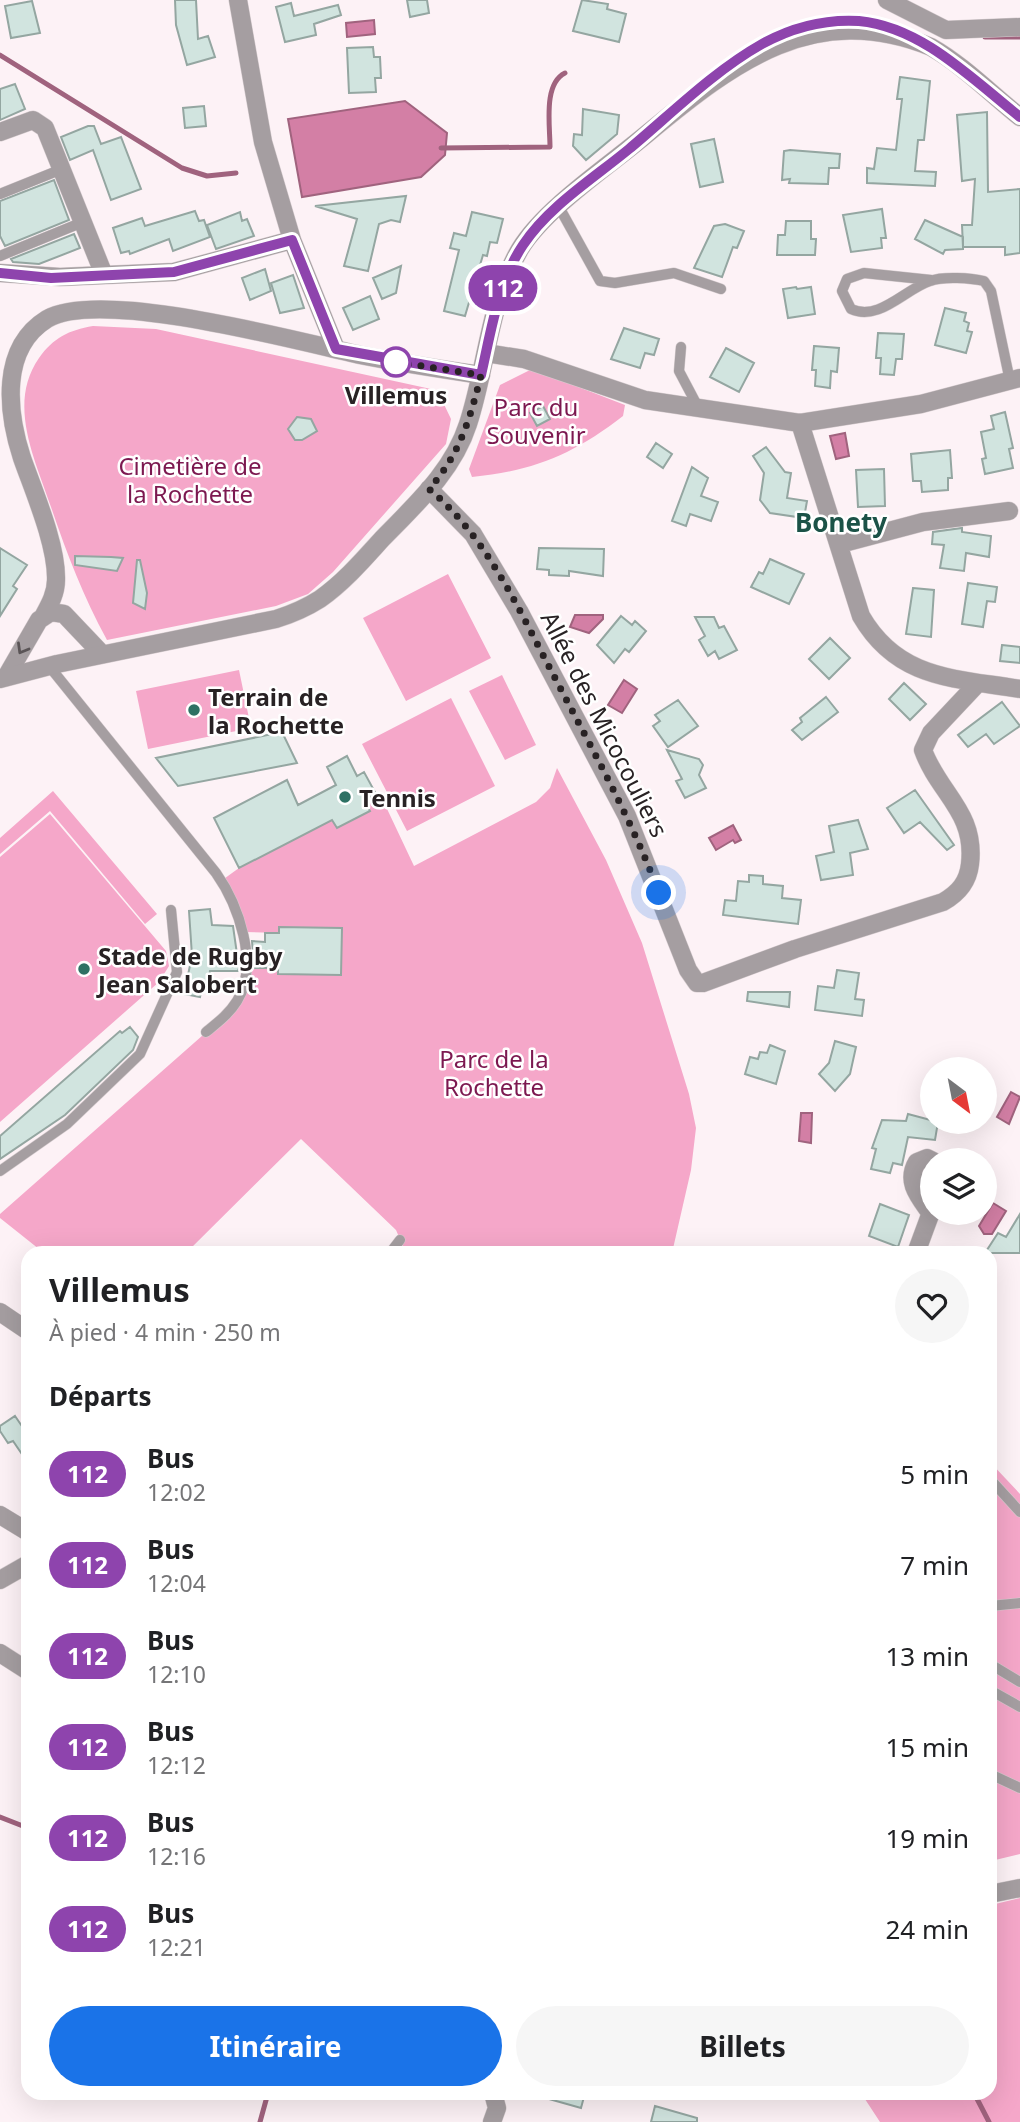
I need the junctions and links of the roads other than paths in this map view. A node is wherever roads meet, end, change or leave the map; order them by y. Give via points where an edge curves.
1 (238, 0) edge
2 (887, 0) edge
3 (1020, 27) edge
4 (946, 30) junction
5 (933, 48) junction
6 (1020, 117) edge
7 (0, 132) edge
8 (62, 169) junction
9 (0, 194) edge
10 (559, 207) junction
11 (83, 222) junction
12 (292, 240) junction
13 (0, 256) edge
14 (0, 273) edge
15 (104, 275) junction
16 (931, 280) junction
17 (721, 289) dead end
18 (681, 347) dead end
19 (336, 349) junction
20 (486, 353) junction
21 (481, 375) junction
22 (1015, 380) edge
23 (699, 408) junction
24 (800, 423) junction
25 (429, 489) junction
26 (1009, 511) dead end
27 (840, 544) junction
28 (44, 615) junction
29 (102, 654) junction
30 (49, 666) junction
31 (3, 678) edge
32 (978, 683) junction
33 (1020, 689) edge
34 (171, 910) dead end
35 (206, 1032) dead end
36 (920, 1160) edge
37 (0, 1171) edge
38 (920, 1195) edge
39 (926, 1225) edge
40 (400, 1240) dead end
41 (395, 1246) edge
42 (919, 1246) edge
43 (0, 1312) edge
44 (21, 1326) edge
45 (997, 1487) edge
46 (1020, 1512) edge
47 (0, 1515) edge
48 (21, 1528) edge
49 (21, 1568) edge
50 (0, 1580) edge
51 (1020, 1603) edge
52 (997, 1605) edge
53 (0, 1653) edge
54 (21, 1666) edge
55 (997, 1668) edge
56 (1020, 1682) edge
57 (997, 1694) edge
58 (1020, 1707) edge
59 (997, 1777) edge
60 (1020, 1788) edge
61 (1020, 1888) edge
62 (997, 1893) edge
63 (495, 2100) edge
64 (492, 2122) edge

1 - 12 street via 263,142
2 - 4 street
3 - 4 street
4 - 5 street
5 - 6 street
5 - 10 street via 897,31 860,22 807,26 776,37 714,79
7 - 8 street via 30,120 39,122 46,128
8 - 9 lane
8 - 11 street
10 - 17 lane via 600,281 615,283 674,272
10 - 20 street via 531,233 515,259
11 - 13 lane
11 - 15 street
12 - 15 street via 174,272
12 - 19 street
14 - 15 street via 51,278
16 - 16 lane via 864,273 847,279 842,291 851,309 871,312
16 - 22 lane via 980,280 989,286
18 - 23 lane via 679,371
19 - 21 street
19 - 28 street via 180,317 108,310 58,315 37,327 16,354 9,401 12,428 55,564 55,590
20 - 21 street
20 - 23 street via 524,359 632,397
21 - 25 street via 463,441
22 - 24 street via 921,404
23 - 24 street
24 - 27 street
25 - 29 street via 346,577 302,609
25 - 32 street, Allée des Micocouliers via 472,534 519,611 628,816 697,983 943,902 960,890 970,866 970,830 923,750 931,733
26 - 27 street via 923,522
27 - 32 street via 861,616 883,646 915,668
28 - 29 street via 64,614
28 -> 31 street
29 - 30 street
30 - 31 street
30 - 35 lane via 212,869 237,908 243,924 244,984 233,1006
32 - 33 street
34 - 37 lane via 177,972 140,1054 67,1124
36 - 38 street via 912,1178
39 - 42 street
40 - 41 lane
43 - 44 street
45 - 46 lane
47 - 48 street
49 - 50 street
51 - 52 lane
53 - 54 street
55 - 56 lane
57 - 58 lane
59 - 60 lane
61 - 62 street
63 - 64 street via 498,2108

